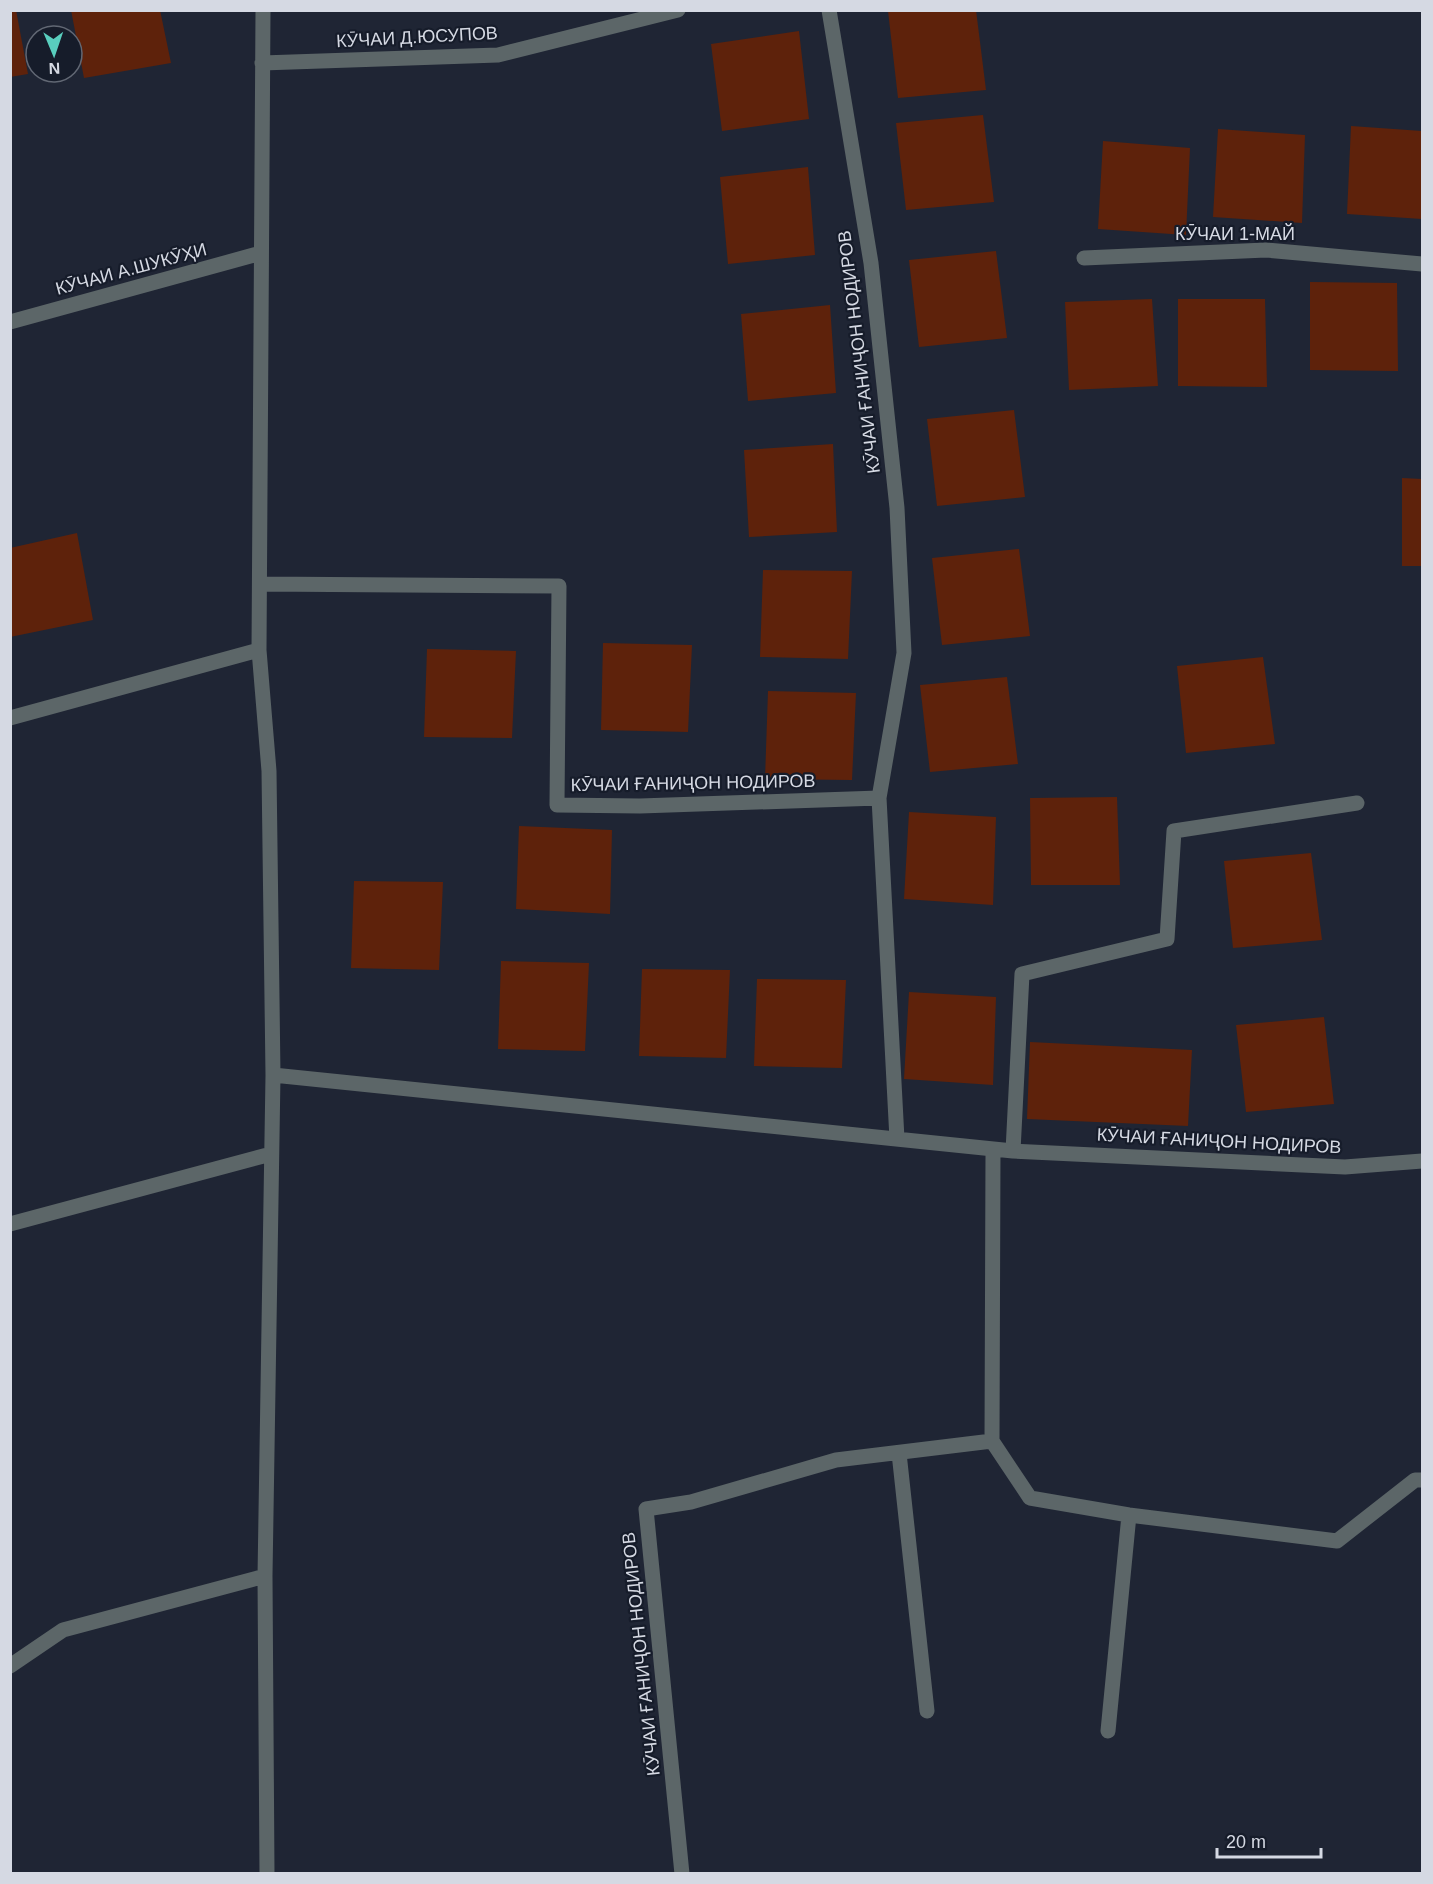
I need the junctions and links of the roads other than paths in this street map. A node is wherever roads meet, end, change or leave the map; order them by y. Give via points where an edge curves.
1 (263, 10) edge
2 (678, 10) edge
3 (829, 10) edge
4 (262, 63) junction
5 (261, 253) junction
6 (1084, 258) dead end
7 (1422, 264) edge
8 (10, 322) edge
9 (260, 584) junction
10 (259, 651) junction
11 (10, 718) edge
12 (879, 798) junction
13 (1357, 803) dead end
14 (273, 1075) junction
15 (897, 1139) junction
16 (993, 1150) junction
17 (1013, 1151) junction
18 (271, 1154) junction
19 (1422, 1161) edge
20 (10, 1224) edge
21 (992, 1441) junction
22 (899, 1454) junction
23 (1422, 1480) edge
24 (1129, 1515) junction
25 (266, 1576) junction
26 (10, 1666) edge
27 (927, 1711) dead end
28 (1108, 1731) dead end
29 (267, 1874) edge
30 (682, 1874) edge

1 - 4 street
2 - 4 street, КӮЧАИ Д.ЮСУПОВ via 498,55
3 - 12 street, КӮЧАИ ҒАНИҶОН НОДИРОВ via 871,263 897,508 904,653
4 - 5 street
5 - 8 street, КӮЧАИ А.ШУКӮҲИ
5 - 9 street
6 - 7 street, КӮЧАИ 1-МАЙ via 1266,250
9 - 10 street
9 - 12 street, КӮЧАИ ҒАНИҶОН НОДИРОВ via 559,586 557,805
10 - 11 street
10 - 14 street via 269,771
12 - 15 street, КӮЧАИ ҒАНИҶОН НОДИРОВ
13 - 17 street via 1174,831 1167,939 1022,974
14 - 15 street, КӮЧАИ ҒАНИҶОН НОДИРОВ
14 - 18 street
15 - 16 street, КӮЧАИ ҒАНИҶОН НОДИРОВ
16 - 17 street, КӮЧАИ ҒАНИҶОН НОДИРОВ
16 - 21 street
17 - 19 street, КӮЧАИ ҒАНИҶОН НОДИРОВ via 1345,1167
18 - 20 street
18 - 25 street
21 - 22 street, КӮЧАИ ҒАНИҶОН НОДИРОВ
21 - 24 street via 1030,1498
22 - 27 street
22 - 30 street, КӮЧАИ ҒАНИҶОН НОДИРОВ via 836,1460 691,1502 646,1509
23 - 24 street via 1415,1480 1337,1541
24 - 28 street
25 - 26 street via 63,1630
25 - 29 street

